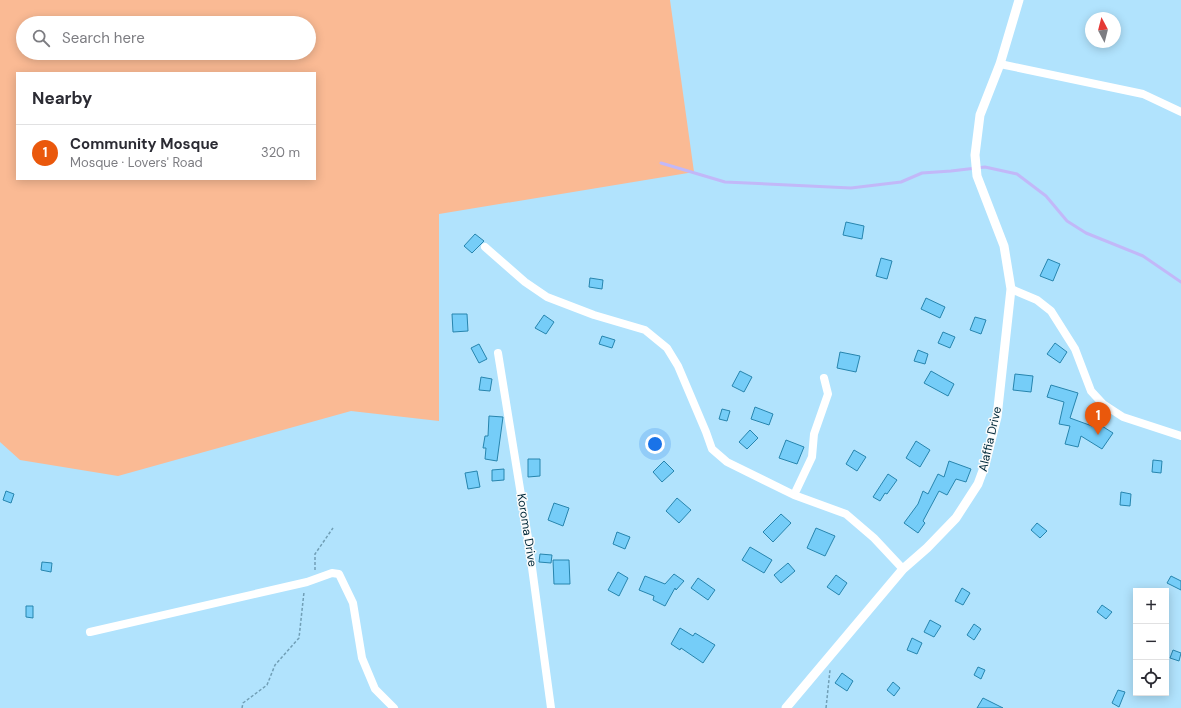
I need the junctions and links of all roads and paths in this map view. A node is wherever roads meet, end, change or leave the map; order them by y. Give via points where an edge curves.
1 (1019, 0) edge
2 (1000, 64) junction
3 (1181, 112) edge
4 (485, 247) dead end
5 (1011, 289) junction
6 (498, 353) dead end
7 (824, 378) dead end
8 (1181, 436) edge
9 (794, 495) junction
10 (334, 528) dead end
11 (903, 569) junction
12 (307, 582) junction
13 (90, 632) dead end
14 (829, 658) junction
15 (242, 708) edge
16 (394, 708) edge
17 (551, 708) edge
18 (786, 708) edge
19 (826, 708) edge

1 - 2 street, Alaffia Drive
2 - 3 street via 1143,94
2 - 5 street, Alaffia Drive via 980,115 975,155 977,176 1004,246
4 - 9 street via 525,282 547,297 594,315 645,330 667,348 678,366 712,449 727,462
5 - 8 street via 1037,300 1051,311 1075,349 1088,385 1100,401 1123,417
5 - 11 street, Alaffia Drive via 997,417 991,446 978,484 956,518
6 - 17 street, Koroma Drive via 527,531
7 - 9 street via 828,394 814,434 812,457
9 - 11 street via 846,514 874,538
10 - 12 path via 315,554 315,572
11 - 14 street, Alaffia Drive
12 - 13 street
12 - 15 path via 304,586 299,638 275,665 267,686 243,703
12 - 16 street via 332,573 339,574 353,603 362,658 374,688
14 - 18 street, Alaffia Drive
14 - 19 path via 831,662

